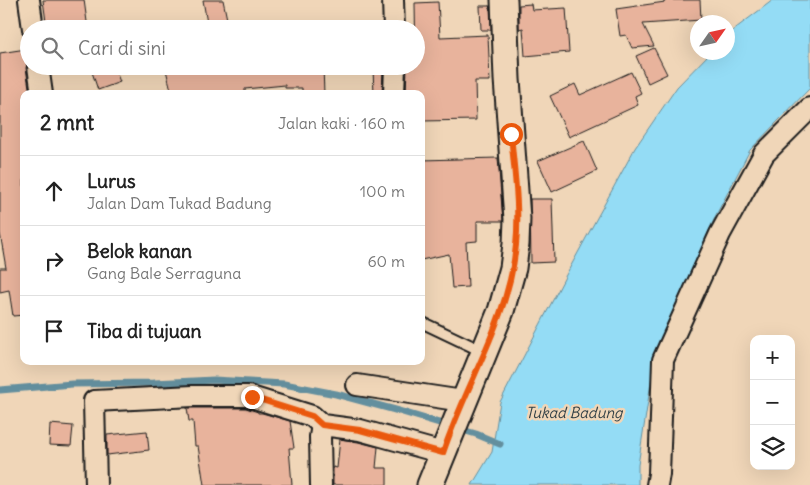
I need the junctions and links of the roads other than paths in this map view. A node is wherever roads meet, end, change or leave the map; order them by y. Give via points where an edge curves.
1 (29, 0) edge
2 (393, 0) edge
3 (504, 0) edge
4 (32, 20) edge
5 (394, 20) edge
6 (39, 75) edge
7 (394, 75) edge
8 (41, 90) edge
9 (394, 90) edge
10 (810, 108) edge
11 (425, 324) edge
12 (485, 353) junction
13 (356, 385) dead end
14 (462, 405) junction
15 (322, 425) junction
16 (446, 444) junction
17 (96, 485) edge
18 (321, 485) edge
19 (430, 485) edge
20 (657, 485) edge

1 - 4 street
2 - 5 street
3 - 12 street via 516,244 508,287
6 - 8 street
7 - 9 street
10 - 20 street via 764,154 720,234 663,360
11 - 12 lane
12 - 14 street
13 - 14 street
14 - 16 street
15 - 16 street
15 - 17 street via 312,416 241,396 94,401
15 - 18 street
16 - 19 street

